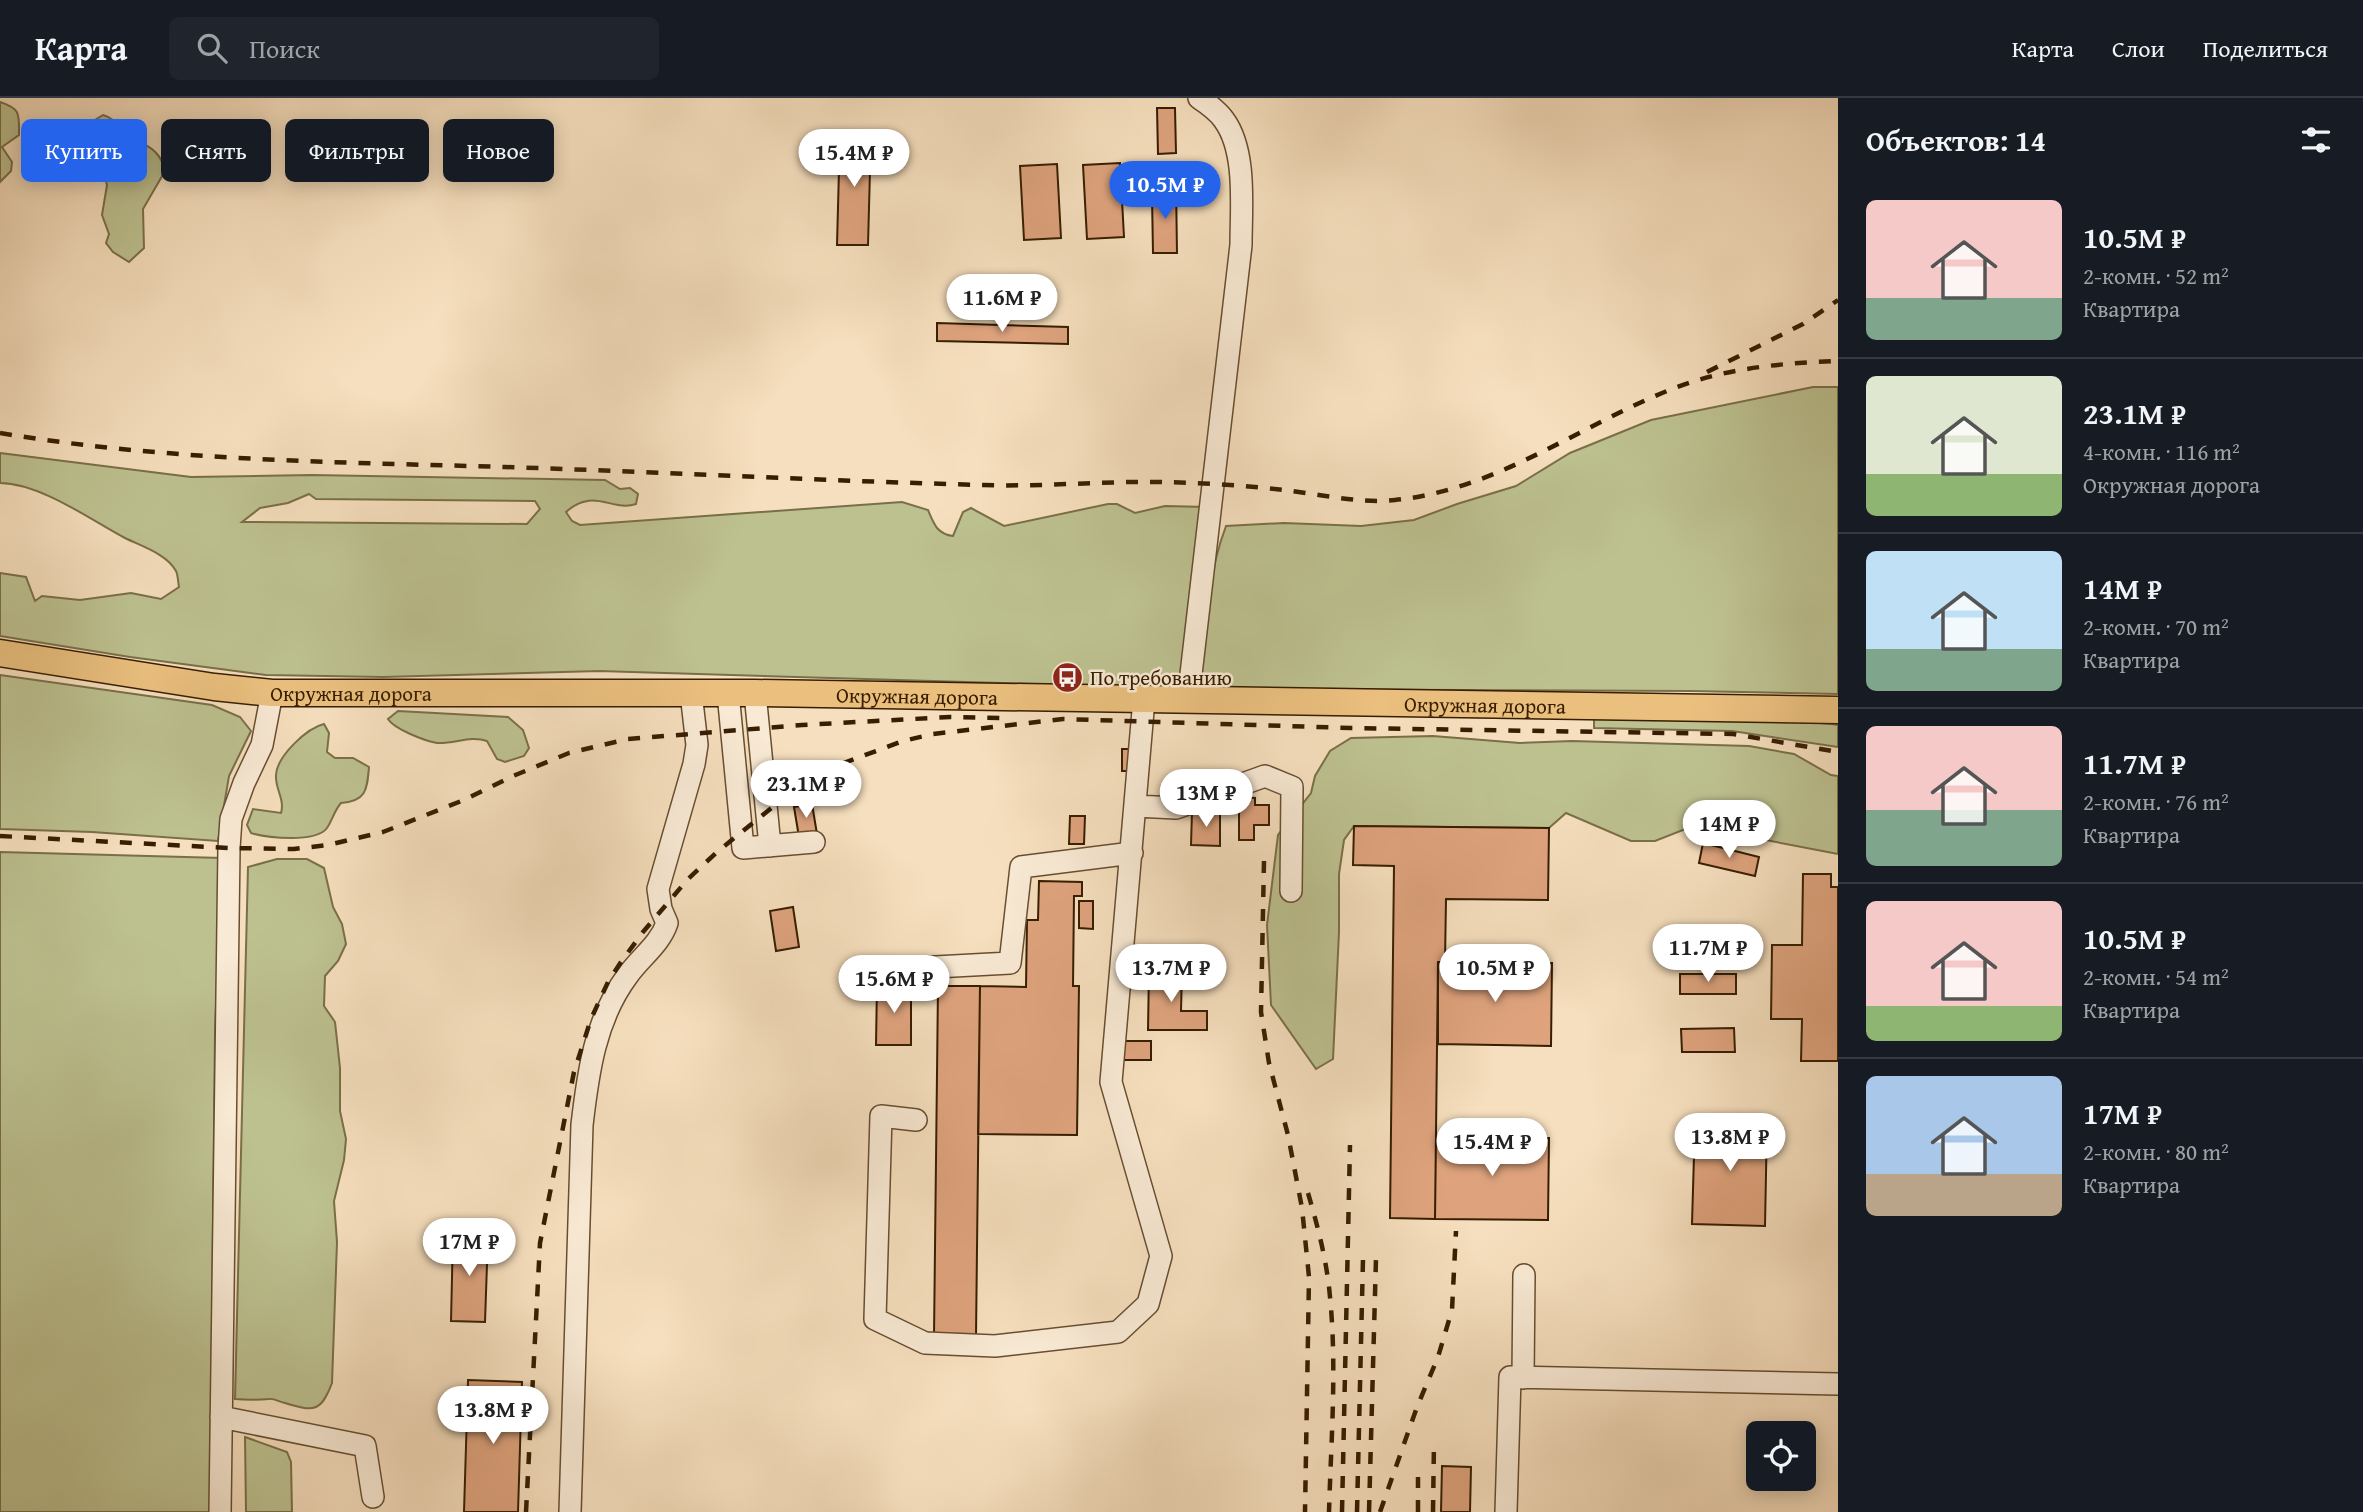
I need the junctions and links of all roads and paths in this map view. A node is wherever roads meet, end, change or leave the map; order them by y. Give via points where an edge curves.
1 (1199, 98) edge
2 (1221, 98) edge
3 (1225, 120) junction
4 (0, 653) edge
5 (272, 692) junction
6 (691, 693) junction
7 (728, 693) junction
8 (755, 693) junction
9 (1144, 699) junction
10 (1188, 700) junction
11 (1838, 710) edge
12 (1136, 806) junction
13 (814, 842) dead end
14 (770, 846) junction
15 (1132, 853) junction
16 (1291, 891) dead end
17 (898, 969) dead end
18 (916, 1120) dead end
19 (1524, 1275) dead end
20 (1522, 1378) junction
21 (1838, 1384) edge
22 (221, 1417) junction
23 (373, 1497) dead end
24 (220, 1512) edge
25 (570, 1512) edge
26 (1506, 1512) edge

1 - 3 street
2 - 3 street
3 - 10 street via 1236,146 1241,182 1241,245
4 - 5 main road, Окружная дорога
5 - 6 main road, Окружная дорога
5 - 22 street via 262,744 230,828
6 - 7 main road, Окружная дорога
6 - 25 street via 697,745 658,889 667,923 663,936 627,975 607,1010 590,1062 582,1125
7 - 8 main road, Окружная дорога
7 - 14 street via 743,848
8 - 9 main road, Окружная дорога
8 - 14 street
9 - 10 main road, Окружная дорога
9 - 12 street
10 - 11 main road, Окружная дорога
12 - 15 street
12 - 16 street via 1176,808 1265,776 1292,787
13 - 14 street
15 - 17 street via 1021,867 1010,963
15 - 18 street via 1111,1082 1161,1256 1148,1304 1118,1332 995,1346 925,1343 875,1319 881,1116
19 - 20 street
20 - 21 street
20 - 26 street via 1510,1377
22 - 23 street via 365,1446
22 - 24 street

